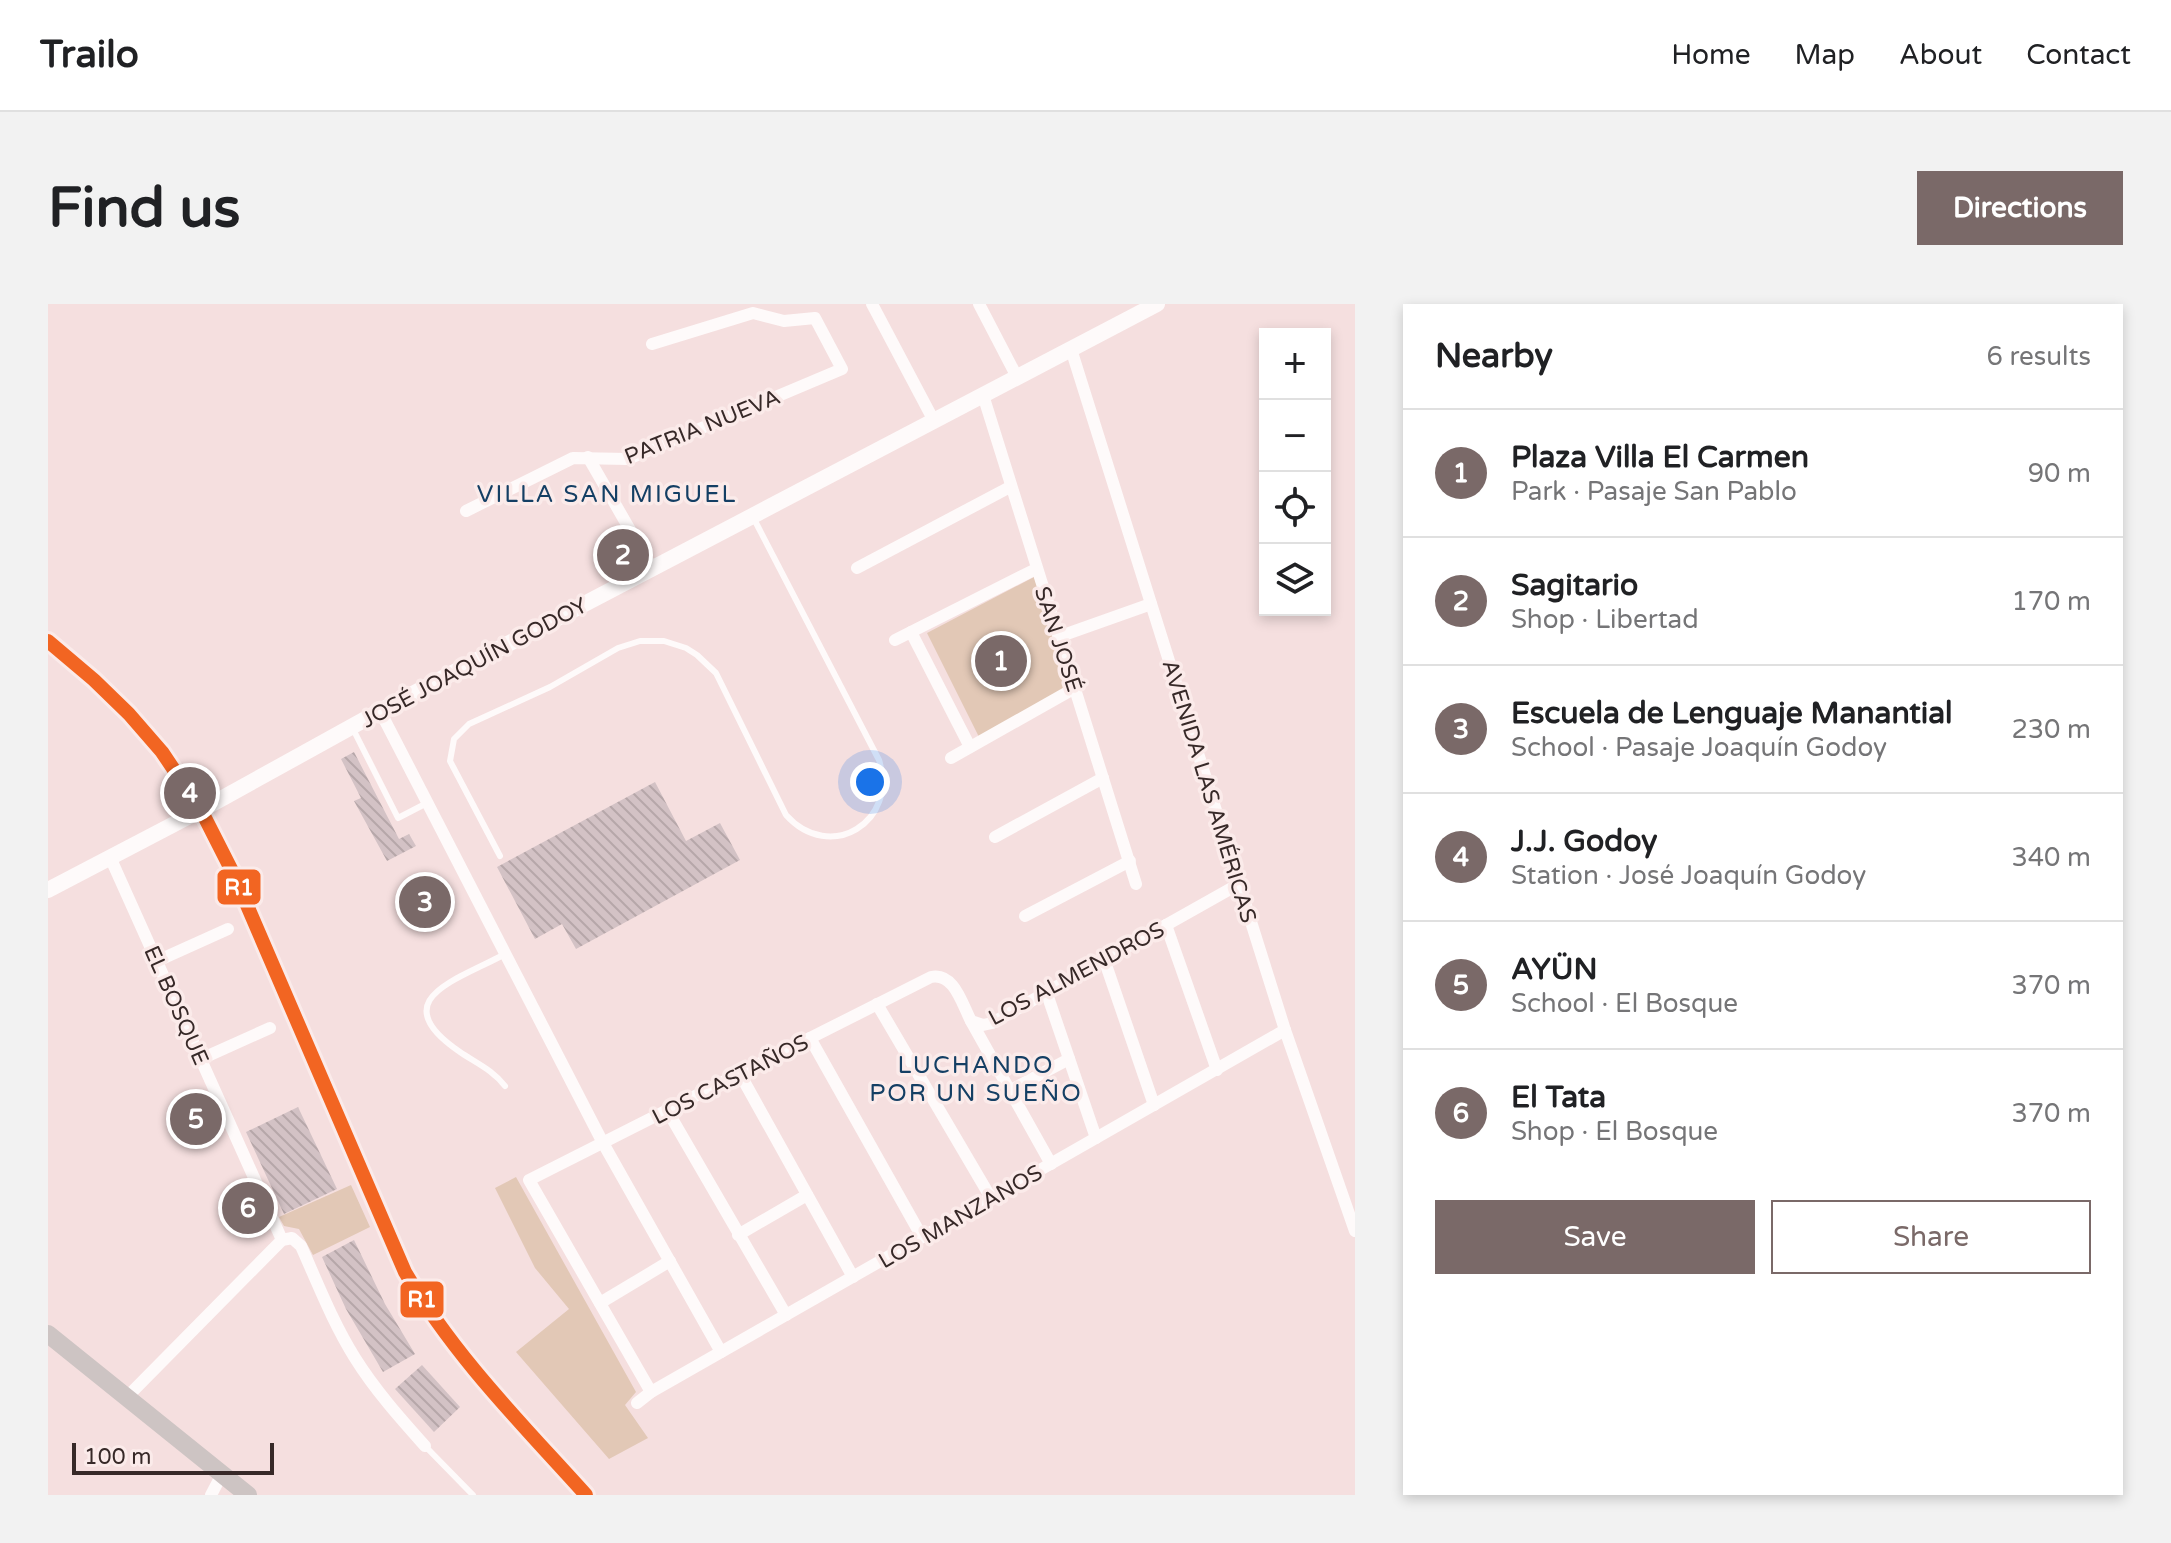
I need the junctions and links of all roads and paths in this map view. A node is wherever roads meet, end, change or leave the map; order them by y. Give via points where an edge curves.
1 (872, 304) edge
2 (979, 304) edge
3 (1157, 304) edge
4 (652, 344) dead end
5 (1071, 349) junction
6 (1017, 377) junction
7 (983, 395) junction
8 (934, 421) junction
9 (588, 457) junction
10 (1010, 487) junction
11 (466, 511) dead end
12 (753, 516) junction
13 (652, 568) junction
14 (857, 568) dead end
15 (1036, 569) junction
16 (1151, 604) junction
17 (911, 632) junction
18 (1058, 637) junction
19 (895, 640) dead end
20 (1075, 688) junction
21 (380, 711) junction
22 (351, 726) junction
23 (970, 747) junction
24 (951, 758) dead end
25 (1103, 778) junction
26 (428, 803) junction
27 (995, 837) dead end
28 (500, 856) dead end
29 (110, 857) junction
30 (1130, 861) junction
31 (1136, 884) dead end
32 (1239, 884) junction
33 (48, 890) edge
34 (1025, 916) dead end
35 (1166, 925) junction
36 (228, 929) dead end
37 (505, 954) junction
38 (1104, 959) junction
39 (157, 961) junction
40 (931, 977) joint
41 (1046, 991) junction
42 (877, 1004) junction
43 (971, 1021) junction
44 (270, 1028) dead end
45 (1285, 1030) junction
46 (810, 1038) junction
47 (201, 1059) junction
48 (1069, 1059) junction
49 (1217, 1070) junction
50 (740, 1074) junction
51 (505, 1086) dead end
52 (1009, 1091) junction
53 (1154, 1105) junction
54 (667, 1110) junction
55 (1096, 1138) junction
56 (603, 1143) junction
57 (1051, 1164) junction
58 (807, 1195) junction
59 (991, 1198) junction
60 (1355, 1231) edge
61 (738, 1235) junction
62 (922, 1237) junction
63 (282, 1240) junction
64 (670, 1261) junction
65 (853, 1277) junction
66 (600, 1303) junction
67 (786, 1315) junction
68 (48, 1334) edge
69 (721, 1352) junction
70 (651, 1392) junction
71 (126, 1398) junction
72 (637, 1403) dead end
73 (425, 1446) joint
74 (222, 1474) junction
75 (211, 1495) edge
76 (248, 1495) edge
77 (473, 1495) edge

1 - 8 street
2 - 6 street
3 - 5 street, JOSÉ JOAQUÍN GODOY
4 - 9 street, PATRIA NUEVA via 753,313 784,321 815,318 842,369 628,459
5 - 6 street, JOSÉ JOAQUÍN GODOY
5 - 16 street, AVENIDA LAS AMÉRICAS
6 - 7 street, JOSÉ JOAQUÍN GODOY
7 - 8 street, JOSÉ JOAQUÍN GODOY
7 - 10 street, SAN JOSÉ
8 - 12 street, JOSÉ JOAQUÍN GODOY
9 - 11 street, PATRIA NUEVA via 573,458
9 - 13 street
10 - 14 street
10 - 15 street, SAN JOSÉ
12 - 13 street, JOSÉ JOAQUÍN GODOY
12 - 28 lane via 879,760 883,790 871,818 836,836 800,828 786,815 716,673 686,648 640,641 469,724 454,739 450,761
13 - 21 street, JOSÉ JOAQUÍN GODOY
15 - 17 street
15 - 18 street, SAN JOSÉ
16 - 18 street
16 - 32 street, AVENIDA LAS AMÉRICAS
17 - 19 street
17 - 23 street
18 - 20 street, SAN JOSÉ
20 - 23 street
20 - 25 street, SAN JOSÉ
21 - 22 street, JOSÉ JOAQUÍN GODOY
21 - 26 street
22 - 26 lane via 398,818
22 - 29 street, JOSÉ JOAQUÍN GODOY
23 - 24 street
25 - 27 street
25 - 30 street, SAN JOSÉ
26 - 37 street
29 - 33 street, JOSÉ JOAQUÍN GODOY
29 - 39 street, EL BOSQUE
30 - 31 street, SAN JOSÉ
30 - 34 street
32 - 35 street, LOS ALMENDROS
32 - 45 street, AVENIDA LAS AMÉRICAS
35 - 38 street, LOS ALMENDROS
35 - 49 street
36 - 39 street
37 - 51 lane via 432,994 426,1009 440,1038
37 - 56 street
38 - 41 street, LOS ALMENDROS
38 - 53 street
39 - 47 street, EL BOSQUE
40 - 42 street, LOS CASTAÑOS
40 - 43 street, LOS ALMENDROS via 949,981
41 - 43 street, LOS ALMENDROS via 992,1023
41 - 48 street
42 - 46 street, LOS CASTAÑOS
42 - 59 street
43 - 52 street
44 - 47 street
45 - 49 street, LOS MANZANOS
45 - 60 street, AVENIDA LAS AMÉRICAS
46 - 50 street, LOS CASTAÑOS
46 - 62 street
47 - 63 street, EL BOSQUE
48 - 52 street
48 - 55 street
49 - 53 street, LOS MANZANOS
50 - 54 street, LOS CASTAÑOS
50 - 58 street
52 - 57 street
53 - 55 street, LOS MANZANOS
54 - 56 street, LOS CASTAÑOS
54 - 61 street
55 - 57 street, LOS MANZANOS
56 - 64 street
56 - 66 street, LOS CASTAÑOS via 529,1180
57 - 59 street, LOS MANZANOS
58 - 61 street
58 - 65 street
59 - 62 street, LOS MANZANOS
61 - 67 street
62 - 65 street, LOS MANZANOS
63 - 71 street
63 - 73 street, EL BOSQUE via 298,1242 356,1360
64 - 66 street
64 - 69 street
65 - 67 street, LOS MANZANOS
66 - 70 street
67 - 69 street, LOS MANZANOS
68 - 71 main road
69 - 70 street, LOS MANZANOS
70 - 72 street, LOS MANZANOS
71 - 74 main road
73 - 77 lane
74 - 75 street
74 - 76 main road

